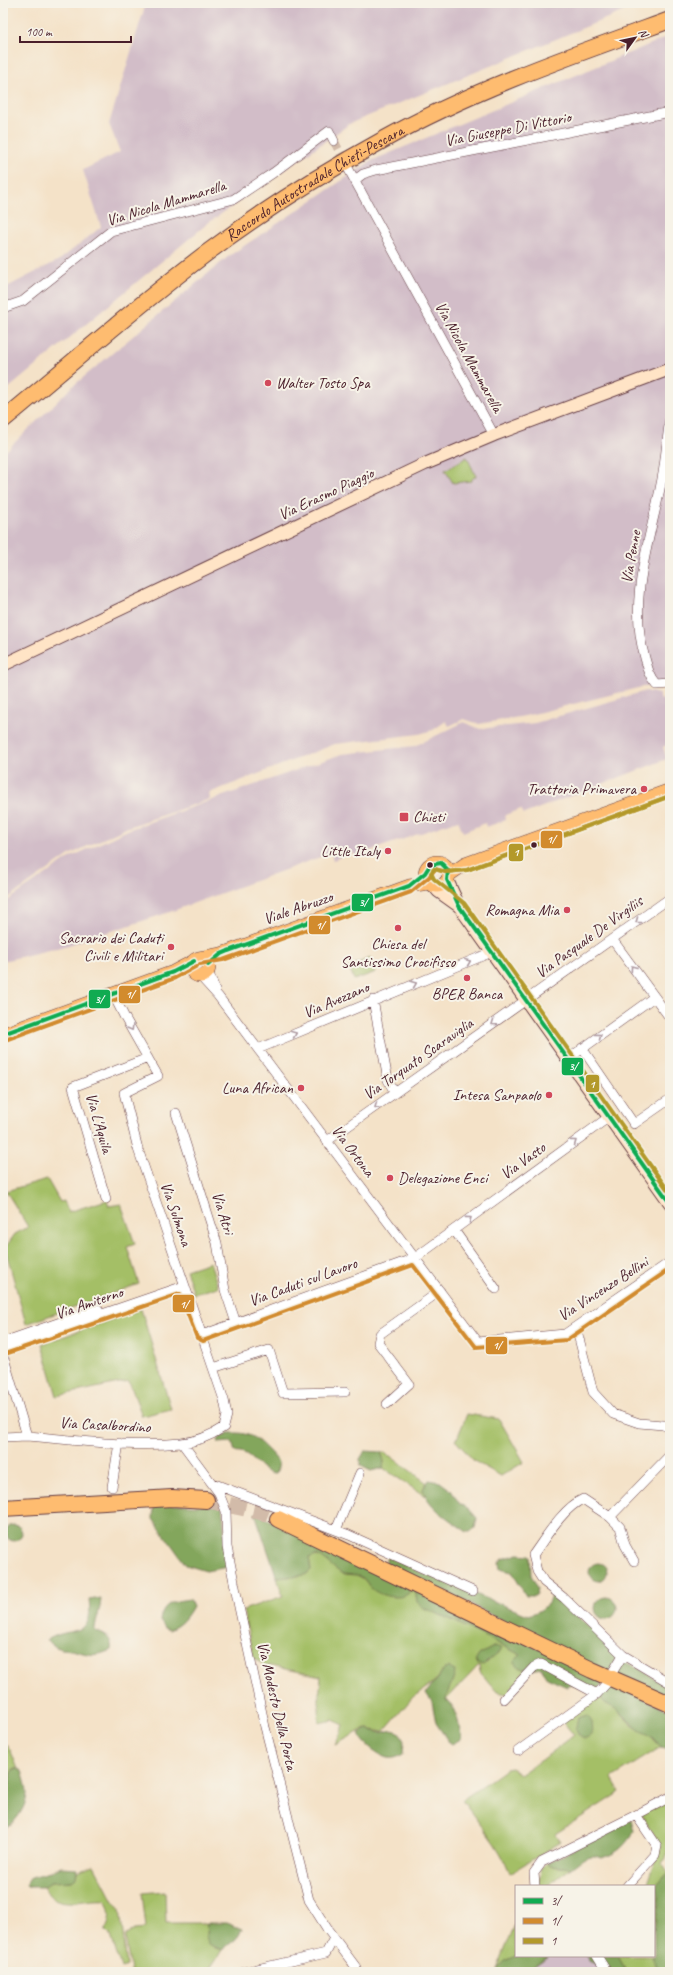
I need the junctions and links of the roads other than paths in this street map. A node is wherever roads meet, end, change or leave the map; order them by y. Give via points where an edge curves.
1 (670, 8) edge
2 (670, 20) edge
3 (670, 112) edge
4 (334, 141) tunnel mouth
5 (348, 168) tunnel mouth
6 (355, 180) junction
7 (3, 308) edge
8 (670, 369) edge
9 (3, 406) edge
10 (670, 419) edge
11 (3, 420) edge
12 (494, 435) junction
13 (3, 665) edge
14 (670, 684) edge
15 (670, 790) edge
16 (446, 871) junction
17 (428, 878) junction
18 (670, 898) edge
19 (458, 906) junction
20 (612, 939) junction
21 (492, 952) junction
22 (200, 967) junction
23 (113, 994) junction
24 (654, 997) junction
25 (373, 1000) junction
26 (526, 1001) junction
27 (670, 1018) edge
28 (3, 1034) edge
29 (582, 1048) junction
30 (258, 1049) junction
31 (148, 1058) junction
32 (568, 1059) junction
33 (395, 1093) junction
34 (670, 1099) edge
35 (176, 1113) dead end
36 (609, 1117) junction
37 (327, 1141) junction
38 (106, 1199) dead end
39 (670, 1203) edge
40 (454, 1230) junction
41 (415, 1258) junction
42 (670, 1262) edge
43 (183, 1283) junction
44 (496, 1289) dead end
45 (440, 1291) junction
46 (236, 1323) junction
47 (576, 1327) junction
48 (202, 1335) junction
49 (3, 1342) edge
50 (478, 1342) joint
51 (3, 1348) edge
52 (3, 1355) edge
53 (213, 1368) junction
54 (345, 1392) dead end
55 (387, 1404) dead end
56 (670, 1428) edge
57 (3, 1436) edge
58 (27, 1436) junction
59 (119, 1443) junction
60 (182, 1443) junction
61 (670, 1456) edge
62 (360, 1473) dead end
63 (211, 1482) junction
64 (112, 1487) dead end
65 (206, 1500) tunnel mouth
66 (3, 1508) edge
67 (610, 1517) junction
68 (278, 1519) tunnel mouth
69 (336, 1530) junction
70 (634, 1561) dead end
71 (474, 1591) dead end
72 (623, 1655) junction
73 (612, 1673) dead end
74 (670, 1683) edge
75 (606, 1684) dead end
76 (597, 1694) junction
77 (504, 1699) dead end
78 (668, 1703) edge
79 (518, 1751) dead end
80 (670, 1797) edge
81 (636, 1815) junction
82 (535, 1885) edge
83 (628, 1885) edge
84 (334, 1938) junction
85 (598, 1957) edge
86 (276, 1968) edge
87 (355, 1970) edge
88 (244, 1972) edge
89 (607, 1972) edge

1 - 9 highway, Raccordo Autostradale Chieti-Pescara via 456,92 375,132 312,169 262,200 206,241
2 - 11 highway, Raccordo Autostradale Chieti-Pescara via 481,92 384,139 318,177 247,223 204,255
3 - 6 street, Via Giuseppe Di Vittorio via 376,170
4 - 7 street, Via Nicola Mammarella via 329,131 273,174 234,199 111,231 23,301
5 - 6 street, Via Nicola Mammarella
6 - 12 street, Via Nicola Mammarella
8 - 12 street, Via Erasmo Piaggio
10 - 14 street, Via Penne via 663,473 640,591 638,616 643,650 651,677 657,685
12 - 13 street, Via Erasmo Piaggio via 425,464
15 - 16 main road
16 - 17 main road via 440,886
16 - 17 main road via 438,862 433,863
16 - 19 street
17 - 19 street via 438,891
17 - 22 main road, Viale Abruzzo via 221,954
18 -> 20 street, Via Pasquale De Virgiliis
19 - 21 street
24 -> 20 street
20 - 26 street, Via Pasquale De Virgiliis
25 -> 21 street, Via Avezzano
21 - 26 street
22 - 23 main road, Viale Abruzzo via 173,972
22 - 30 street, Via Ortona via 218,996
23 - 28 main road, Viale Abruzzo
23 -> 31 street, Via Sulmona
24 - 27 street
29 -> 24 street
30 -> 25 street, Via Avezzano
25 - 33 street via 388,1080
26 - 32 street
26 -> 33 street, Via Torquato Scaraviglia
29 - 32 street
29 - 34 street via 634,1124
30 - 37 street, Via Ortona
31 - 38 street, Via L'Aquila via 73,1087
31 - 43 street, Via Sulmona via 158,1076 124,1093 138,1149
32 - 36 street
33 -> 37 street, Via Torquato Scaraviglia
35 - 46 street, Via Atri via 217,1243 224,1290
36 - 39 street
40 -> 36 street, Via Vasto
37 - 41 street, Via Ortona
40 - 41 street, Via Vasto
40 - 44 street
41 - 45 street, Via Ortona
41 - 46 street, Via Caduti sul Lavoro
42 - 47 street, Via Vincenzo Bellini
43 - 48 street, Via Sulmona
43 - 49 street, Via Amiterno
43 - 51 street, Via Amiterno
45 - 50 street, Via Ortona
45 - 55 street via 380,1334 378,1343 409,1384
46 - 48 street, Via Caduti sul Lavoro
47 - 50 street, Via Vincenzo Bellini via 565,1334
47 - 56 street via 593,1392 613,1414 639,1423
48 - 53 street, Via Sulmona
52 - 58 street
53 - 54 street via 269,1350 283,1393
53 - 60 street, Via Sulmona via 227,1414 224,1427 212,1435
57 - 58 street, Via Casalbordino
58 - 59 street, Via Casalbordino
59 - 60 street, Via Casalbordino
59 - 64 street
60 - 63 street, Via Modesto Della Porta
61 - 67 street
62 - 69 street
63 - 69 street
63 - 84 street, Via Modesto Della Porta via 219,1493 226,1511 227,1547 241,1615 265,1727 309,1900
65 - 66 highway via 172,1498
67 - 70 street via 620,1527 625,1545
67 - 72 street via 583,1499 573,1503 533,1556 537,1571 544,1582
68 - 78 highway via 585,1667
69 - 71 street
72 - 73 street
72 - 74 street
75 - 76 street
76 - 77 street via 541,1664 534,1667
76 - 79 street
80 - 81 street
81 - 82 street via 542,1862 534,1873
81 - 83 street via 657,1846 654,1855
84 - 86 street via 326,1953
84 - 87 street, Via Modesto Della Porta
85 - 89 street
86 - 88 street

